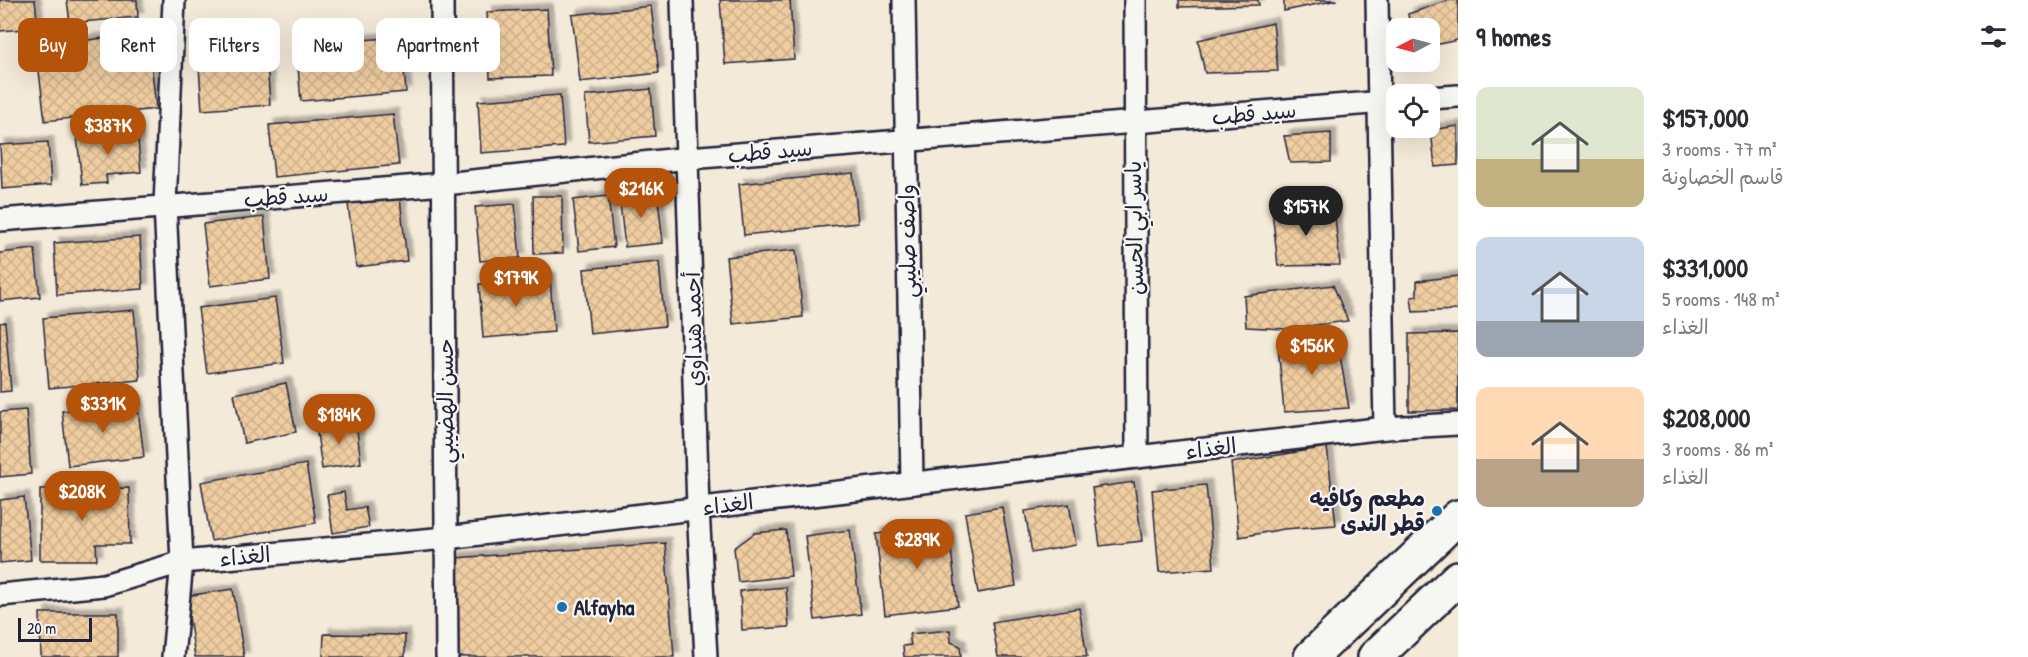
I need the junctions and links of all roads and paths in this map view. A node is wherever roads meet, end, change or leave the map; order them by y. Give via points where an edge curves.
1 (174, 0) edge
2 (442, 0) edge
3 (682, 0) edge
4 (904, 0) edge
5 (1135, 0) edge
6 (1377, 0) edge
7 (1386, 92) edge
8 (1458, 96) edge
9 (1440, 97) edge
10 (1386, 102) edge
11 (1133, 124) junction
12 (1387, 138) edge
13 (905, 140) junction
14 (689, 158) junction
15 (444, 184) junction
16 (165, 205) junction
17 (0, 220) edge
18 (1458, 424) edge
19 (1385, 428) junction
20 (1137, 457) junction
21 (912, 483) junction
22 (698, 508) junction
23 (1458, 517) edge
24 (446, 538) junction
25 (182, 562) junction
26 (1457, 582) edge
27 (0, 595) edge
28 (173, 657) edge
29 (447, 657) edge
30 (705, 657) edge
31 (1311, 657) edge
32 (1375, 657) edge

1 - 16 street
2 - 15 street, حسن الهضيبي
3 - 14 street, أحمد هنداوي
4 - 13 street, واصف صليبي
5 - 11 street, ياسر ابي الحسن
6 - 7 street
8 - 9 street
10 - 11 street, سيد قطب
11 - 13 street, سيد قطب
11 - 20 street, ياسر ابي الحسن
12 - 19 street
13 - 14 street, سيد قطب
13 - 21 street, واصف صليبي
14 - 15 street, سيد قطب
14 - 22 street, أحمد هنداوي
15 - 16 street, سيد قطب
15 - 24 street, حسن الهضيبي
16 - 17 street, سيد قطب
16 - 25 street
18 - 19 street, الغذاء
19 - 20 street, الغذاء
20 - 21 street, الغذاء
21 - 22 street, الغذاء
22 - 24 street, الغذاء
22 - 30 street, أحمد هنداوي
23 - 31 main road
24 - 25 street, الغذاء
24 - 29 street, حسن الهضيبي
25 - 27 street, الغذاء via 104,585
25 - 28 street
26 - 32 main road

